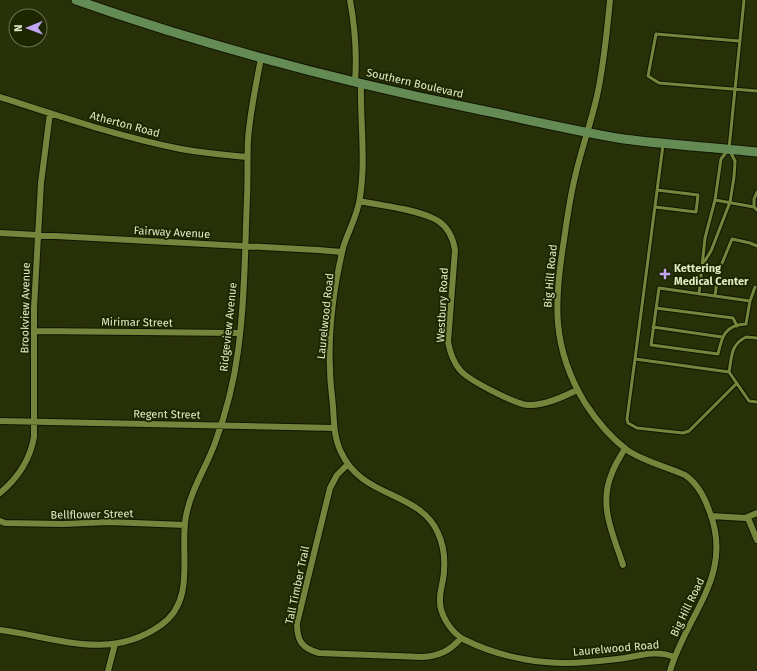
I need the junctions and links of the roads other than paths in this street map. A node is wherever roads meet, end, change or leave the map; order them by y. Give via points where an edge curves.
1 (76, 0) edge
2 (350, 0) edge
3 (610, 0) edge
4 (744, 0) edge
5 (739, 41) junction
6 (261, 58) junction
7 (358, 83) junction
8 (735, 89) junction
9 (757, 91) edge
10 (0, 96) edge
11 (50, 113) junction
12 (587, 132) junction
13 (663, 143) junction
14 (729, 149) junction
15 (757, 152) edge
16 (247, 157) junction
17 (657, 190) junction
18 (757, 192) edge
19 (360, 200) junction
20 (715, 200) junction
21 (730, 202) junction
22 (655, 207) junction
23 (754, 207) junction
24 (757, 210) edge
25 (0, 233) edge
26 (38, 235) junction
27 (245, 246) junction
28 (757, 246) edge
29 (342, 252) junction
30 (703, 264) junction
31 (755, 287) dead end
32 (699, 294) junction
33 (715, 296) junction
34 (750, 301) junction
35 (656, 308) junction
36 (737, 326) junction
37 (653, 327) junction
38 (34, 331) junction
39 (240, 334) junction
40 (722, 338) junction
41 (757, 338) edge
42 (635, 359) junction
43 (729, 372) junction
44 (736, 383) junction
45 (578, 390) junction
46 (757, 402) edge
47 (0, 421) edge
48 (35, 422) junction
49 (221, 425) junction
50 (334, 428) junction
51 (625, 448) junction
52 (348, 464) junction
53 (0, 493) edge
54 (757, 513) edge
55 (711, 516) junction
56 (748, 518) junction
57 (0, 521) edge
58 (185, 525) junction
59 (757, 540) edge
60 (623, 565) dead end
61 (0, 630) edge
62 (460, 638) junction
63 (115, 644) junction
64 (674, 657) junction
65 (108, 671) edge
66 (670, 671) edge

1 - 6 street, Southern Boulevard
2 - 7 street, Laurelwood Road
3 - 12 street, Big Hill Road via 604,57
4 - 5 lane
5 - 8 lane
5 - 8 lane via 656,34 648,76 659,82
6 - 7 street, Southern Boulevard
6 - 16 street, Ridgeview Avenue via 250,115
7 - 12 street, Southern Boulevard
7 - 19 street, Laurelwood Road via 363,159
8 - 9 lane
8 - 14 lane
10 - 11 street, Atherton Road
11 - 16 street, Atherton Road via 169,146
11 - 26 street, Brookview Avenue via 41,183
12 - 13 street, Southern Boulevard
12 - 45 street, Big Hill Road via 574,178 556,299 560,341
13 - 14 street, Southern Boulevard
13 - 17 lane
14 - 15 street, Southern Boulevard
14 - 20 lane via 721,159
14 - 21 lane via 735,161
16 - 27 street, Ridgeview Avenue
17 - 22 lane
17 - 22 lane via 698,195 696,212
18 - 23 lane
19 - 29 street, Laurelwood Road
19 - 45 street, Westbury Road via 430,216 443,224 451,235 455,250 448,342 451,356 460,370 475,382 524,405 542,404
20 - 21 lane
20 - 30 lane via 705,238
21 - 23 lane
21 - 30 lane via 711,251
22 - 42 lane
23 - 24 lane
25 - 26 street, Fairway Avenue
26 - 27 street, Fairway Avenue
26 - 38 street, Brookview Avenue
27 - 29 street, Fairway Avenue
27 - 39 street, Ridgeview Avenue
28 - 33 lane via 732,239 718,273
29 - 50 street, Laurelwood Road via 334,300 330,352
30 - 32 lane
31 - 34 lane
32 - 33 lane
32 - 35 lane via 659,288
33 - 34 lane
34 - 36 lane via 746,324
35 - 36 lane via 733,318
35 - 37 lane
36 - 40 lane via 726,331
37 - 40 lane
37 - 40 lane via 651,345 718,354
38 - 39 street, Mirimar Street
38 - 48 street, Brookview Avenue
39 - 49 street, Ridgeview Avenue via 234,374
41 - 43 lane via 746,337 736,344
42 - 43 lane
42 - 44 lane via 627,419 628,423 637,428 683,433 689,431
43 - 44 lane
44 - 46 lane via 749,401
45 - 51 street, Big Hill Road via 603,428
47 - 48 street, Regent Street
48 - 49 street, Regent Street
48 - 53 street, Brookview Avenue via 33,444 28,458 15,479
49 - 50 street, Regent Street
49 - 58 street, Ridgeview Avenue via 190,498
50 - 52 street, Laurelwood Road via 339,448
51 - 55 street, Big Hill Road via 690,478 700,491
51 - 60 street via 612,473 606,501 609,525
52 - 62 street, Laurelwood Road via 370,485 412,505 434,525 441,541 444,561 440,599 442,611 447,623
52 - 62 street, Tall Timber Trail via 337,475 330,488 298,623 297,631 301,644 319,653 422,657 441,654
54 - 56 street
55 - 56 street
55 - 64 street, Big Hill Road via 717,544 715,569 697,613
56 - 59 street
57 - 58 street, Bellflower Street via 46,524 109,522
58 - 63 street, Ridgeview Avenue via 184,585 174,611 163,624 153,630
61 - 63 street, Ridgeview Avenue via 77,644
62 - 64 street, Laurelwood Road via 484,649 561,663 605,661 648,653
63 - 65 street
64 - 66 street, Big Hill Road

